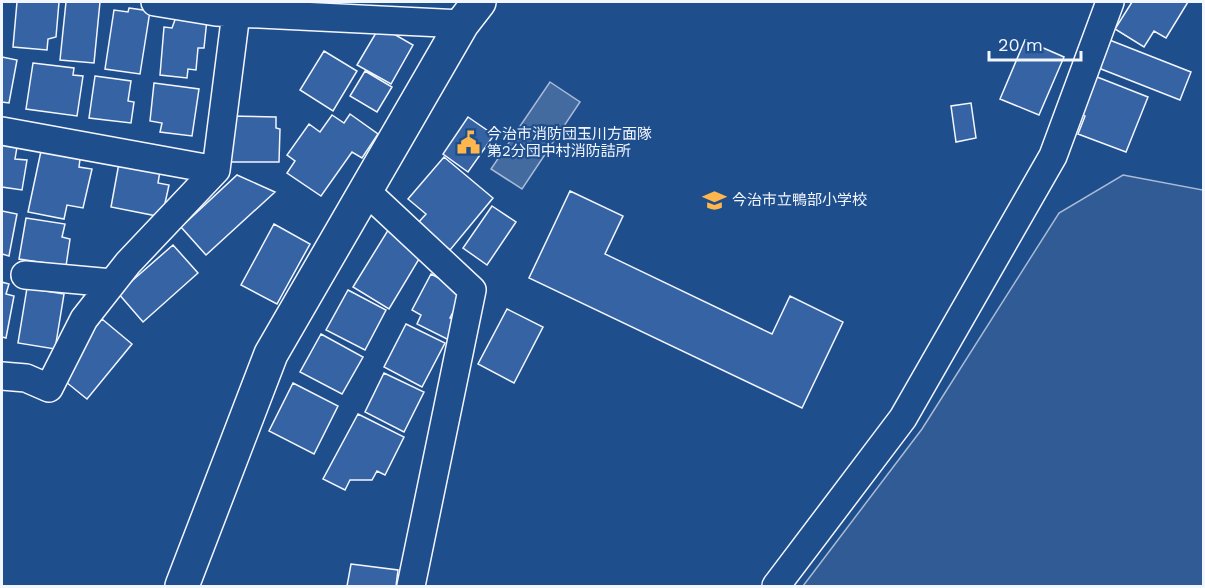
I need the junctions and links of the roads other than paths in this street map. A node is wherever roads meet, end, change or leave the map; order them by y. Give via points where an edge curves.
1 (155, 2) edge
2 (1110, 2) edge
3 (227, 9) edge
4 (470, 13) edge
5 (2, 131) edge
6 (216, 170) junction
7 (367, 192) junction
8 (25, 274) dead end
9 (112, 283) junction
10 (2, 375) edge
11 (182, 586) edge
12 (411, 586) edge
13 (776, 586) edge

1 - 3 street
2 - 13 street via 1053,156 903,418
3 - 4 street
3 - 6 street
4 - 7 street
5 - 6 street
6 - 9 street
7 - 11 street via 271,354
7 - 12 street via 472,290
8 - 9 street
9 - 10 street via 84,319 49,388 26,378

